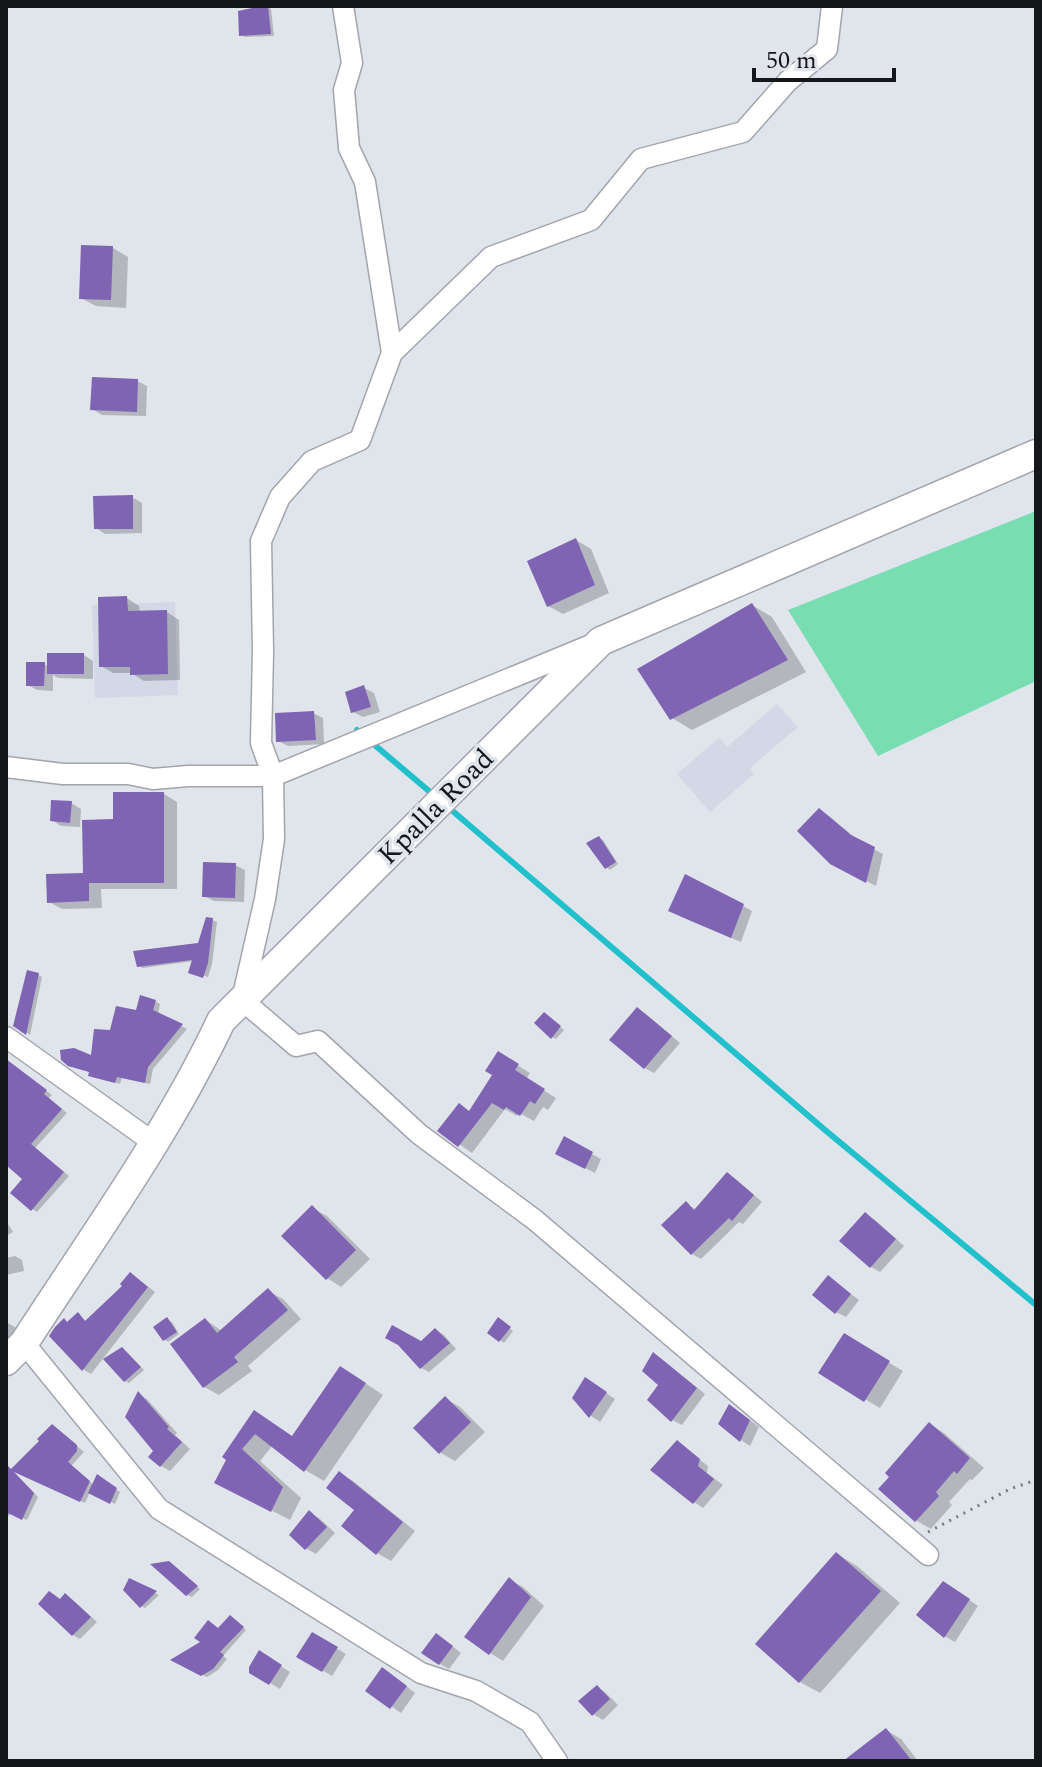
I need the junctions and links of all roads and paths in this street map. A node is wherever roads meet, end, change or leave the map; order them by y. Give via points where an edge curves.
1 (343, 6) edge
2 (832, 6) edge
3 (392, 353) junction
4 (1036, 454) edge
5 (601, 641) junction
6 (6, 767) edge
7 (273, 776) junction
8 (242, 1000) junction
9 (6, 1037) edge
10 (154, 1143) junction
11 (15, 1352) edge
12 (1036, 1480) edge
13 (911, 1541) junction
14 (928, 1555) dead end
15 (557, 1761) edge

1 - 3 street via 352,63 344,90 349,148 365,182
2 - 3 street via 827,49 788,81 743,132 641,159 591,220 491,257
3 - 7 street via 360,440 312,461 280,497 261,541 261,743
4 - 5 street, Kpalla Road
5 - 7 street
5 - 8 street, Kpalla Road
6 - 7 street via 153,779
7 - 8 street via 274,839
8 - 10 street, Kpalla Road via 221,1021
8 - 13 street via 296,1046 318,1041 419,1134 535,1220
9 - 10 street
10 - 11 street, Kpalla Road
11 - 15 street via 159,1509 421,1673 476,1691 530,1722
12 - 13 path
13 - 14 street

